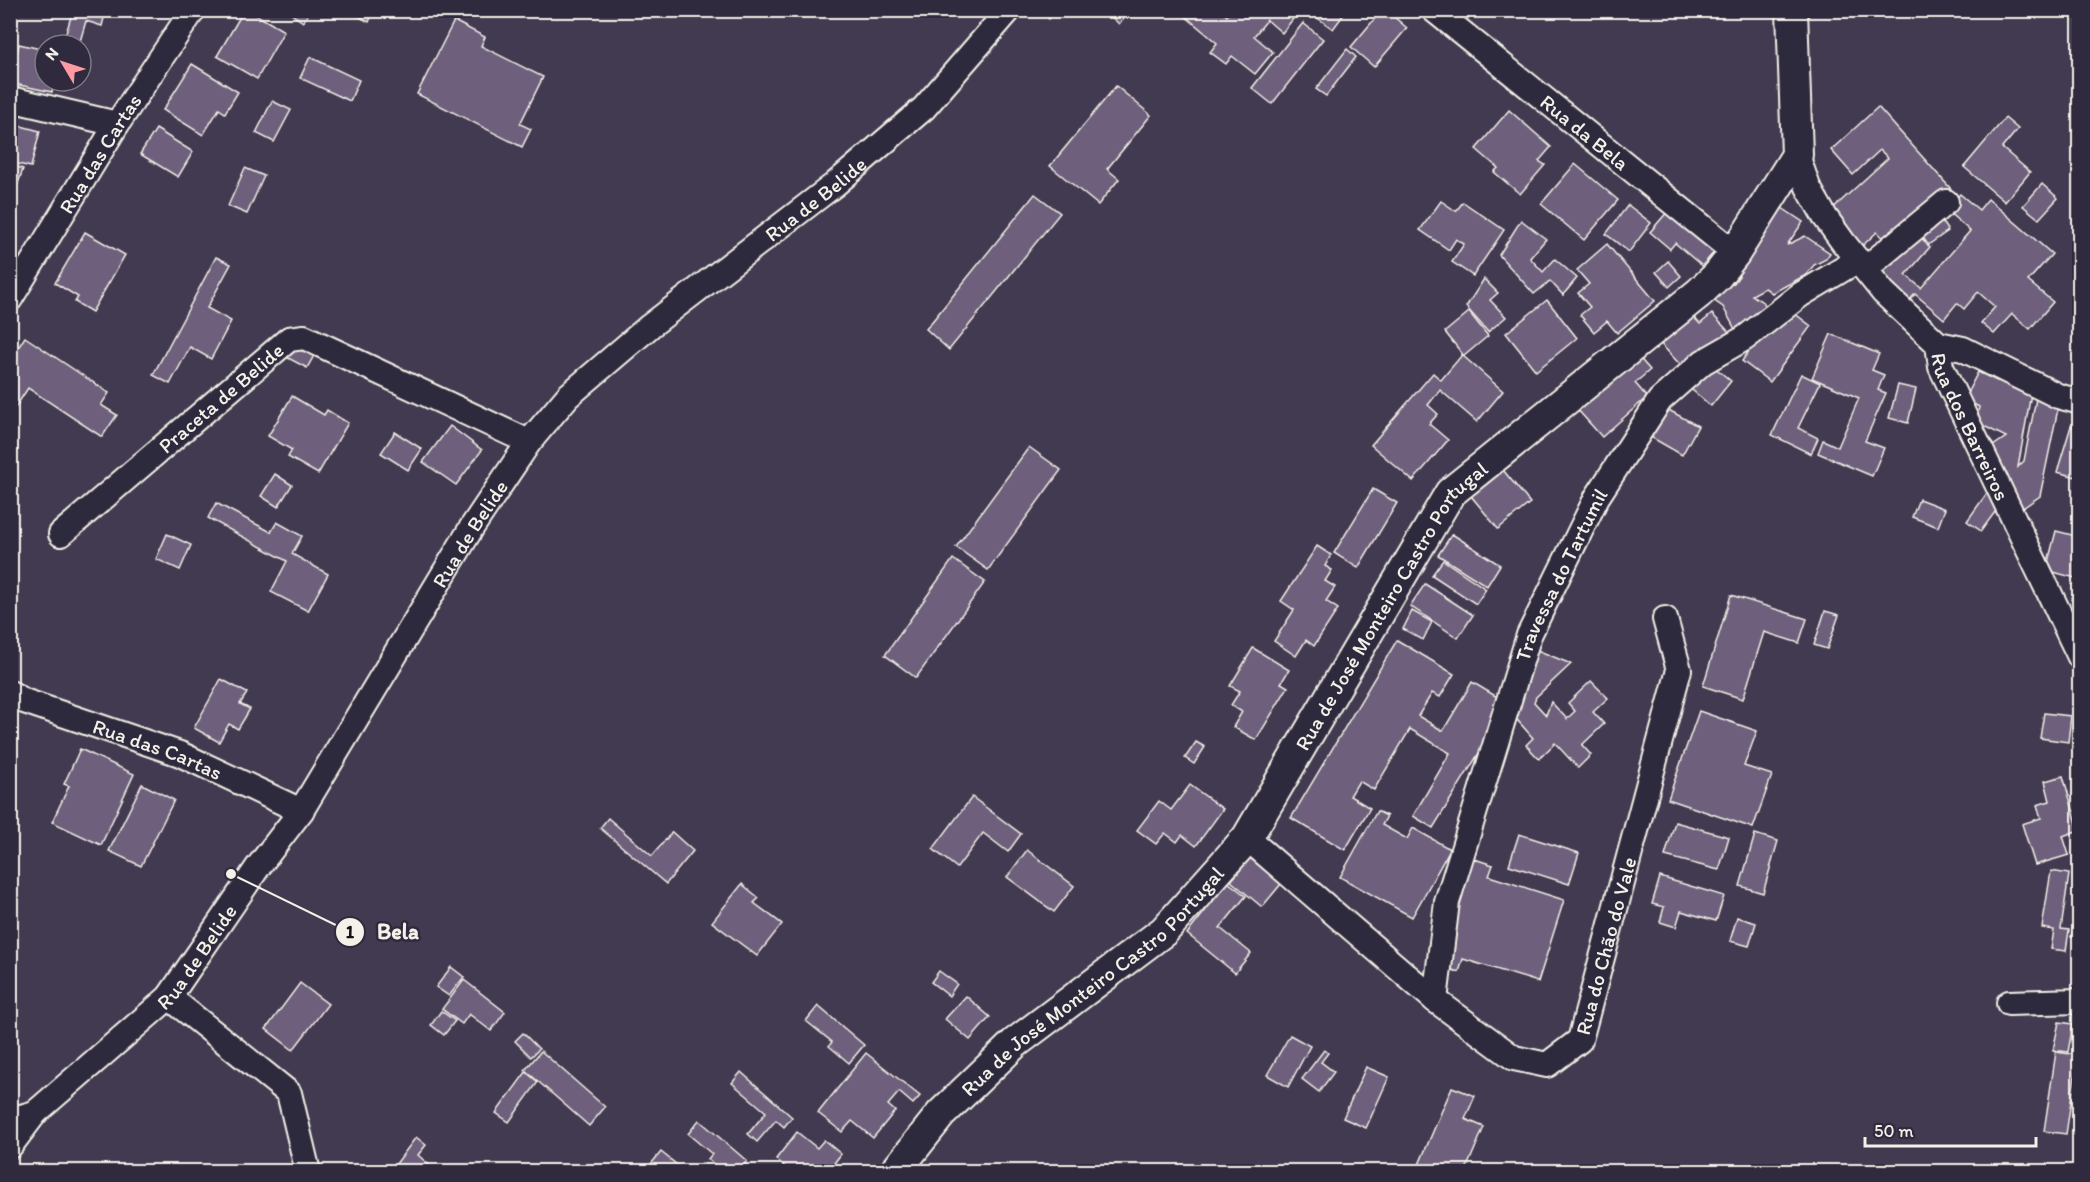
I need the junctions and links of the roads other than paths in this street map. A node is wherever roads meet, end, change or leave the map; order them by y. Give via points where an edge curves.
1 (193, 10) edge
2 (1009, 10) edge
3 (1434, 10) edge
4 (1792, 10) edge
5 (10, 99) edge
6 (117, 124) junction
7 (1797, 155) junction
8 (1946, 202) dead end
9 (1735, 253) junction
10 (1861, 264) junction
11 (10, 299) edge
12 (1938, 344) junction
13 (2079, 402) edge
14 (529, 442) junction
15 (61, 534) dead end
16 (1665, 619) dead end
17 (2079, 657) edge
18 (10, 693) edge
19 (301, 811) junction
20 (1247, 838) junction
21 (169, 997) junction
22 (1435, 1000) junction
23 (2079, 1001) edge
24 (2009, 1003) dead end
25 (35, 1113) junction
26 (10, 1120) edge
27 (10, 1146) edge
28 (308, 1172) edge
29 (895, 1172) edge

1 - 6 street, Rua das Cartas
2 - 14 street, Rua de Belide via 924,108 834,185 650,326 568,396
3 - 9 street, Rua da Bela
4 - 7 main road
5 - 6 street
6 - 11 street, Rua das Cartas
7 - 9 main road, Rua de José Monteiro Castro Portugal
7 - 10 street, Rua dos Barreiros via 1808,187 1825,217
8 - 10 street, Travessa do Tartumil
9 - 20 main road, Rua de José Monteiro Castro Portugal via 1699,293 1450,493
10 - 12 street, Rua dos Barreiros via 1883,292
10 - 22 street, Travessa do Tartumil via 1800,295 1745,338 1703,362 1660,400 1597,497 1528,635 1447,902
12 - 13 street via 1963,349 2058,396
12 - 17 street, Rua dos Barreiros via 1941,367
14 - 15 street, Praceta de Belide via 304,337 289,339
14 - 19 street, Rua de Belide via 472,527
16 - 22 street, Rua do Chão do Vale via 1679,670 1580,1040 1547,1065 1514,1058
18 - 19 street, Rua das Cartas via 24,702 180,754
19 - 21 street, Rua de Belide
20 - 22 street, Rua do Chão do Vale
20 - 29 main road, Rua de José Monteiro Castro Portugal via 1164,931 1015,1043 941,1114
21 - 25 street, Rua de Belide
21 - 28 street via 289,1094
23 - 24 street
25 - 26 street, Rua de Belide
25 - 27 street

